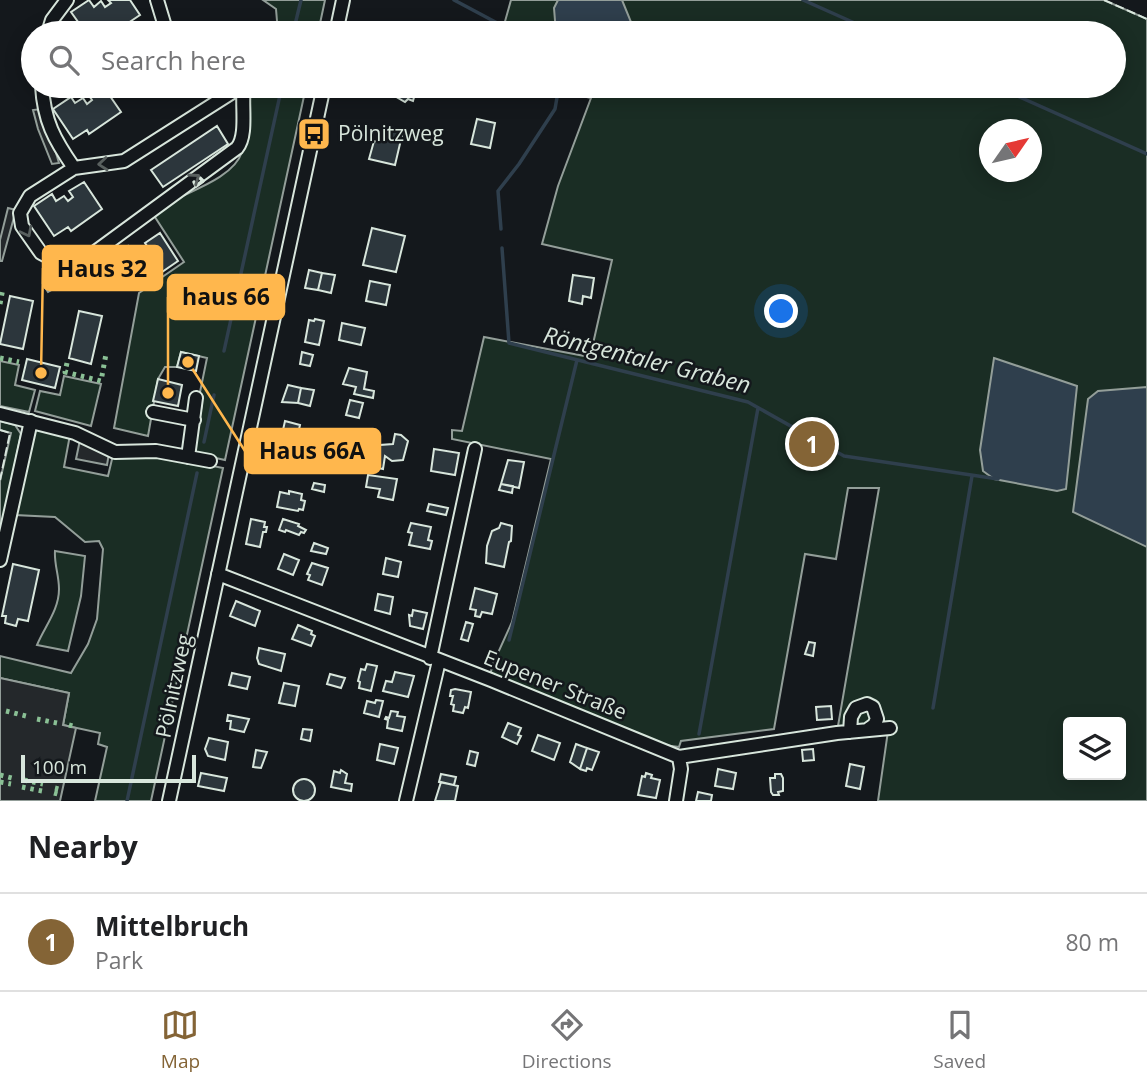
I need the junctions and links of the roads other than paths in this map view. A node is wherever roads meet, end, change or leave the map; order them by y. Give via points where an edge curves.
1 (66, 0) edge
2 (157, 0) edge
3 (343, 0) edge
4 (52, 21) edge
5 (163, 21) edge
6 (339, 21) edge
7 (43, 98) edge
8 (222, 98) edge
9 (241, 98) edge
10 (321, 98) edge
11 (74, 168) junction
12 (196, 398) dead end
13 (153, 412) dead end
14 (0, 414) edge
15 (194, 420) junction
16 (31, 421) junction
17 (475, 449) dead end
18 (188, 457) junction
19 (210, 461) dead end
20 (0, 560) edge
21 (218, 574) junction
22 (435, 659) junction
23 (890, 728) dead end
24 (867, 730) junction
25 (850, 732) junction
26 (679, 757) junction
27 (169, 801) edge
28 (406, 801) edge
29 (676, 801) edge

1 - 4 street
2 - 5 street
3 - 6 street
7 - 11 street via 51,133
8 -> 11 street via 124,161
11 -> 9 street via 30,196 20,213 22,226 35,246 51,261 70,264 87,258 237,148 243,137
10 - 21 street, Pölnitzweg
12 - 15 street
13 - 15 street
14 - 16 street
15 - 18 street
16 - 18 street via 75,433 115,452 156,451
16 - 20 street
17 - 22 street
18 - 19 street
21 - 22 street, Eupener Straße
21 - 27 street, Pölnitzweg
22 - 26 street, Eupener Straße
22 - 28 street
23 - 24 street
24 - 25 street
24 - 25 street via 877,719 873,707 867,705 856,708
25 - 26 street
26 - 29 street

